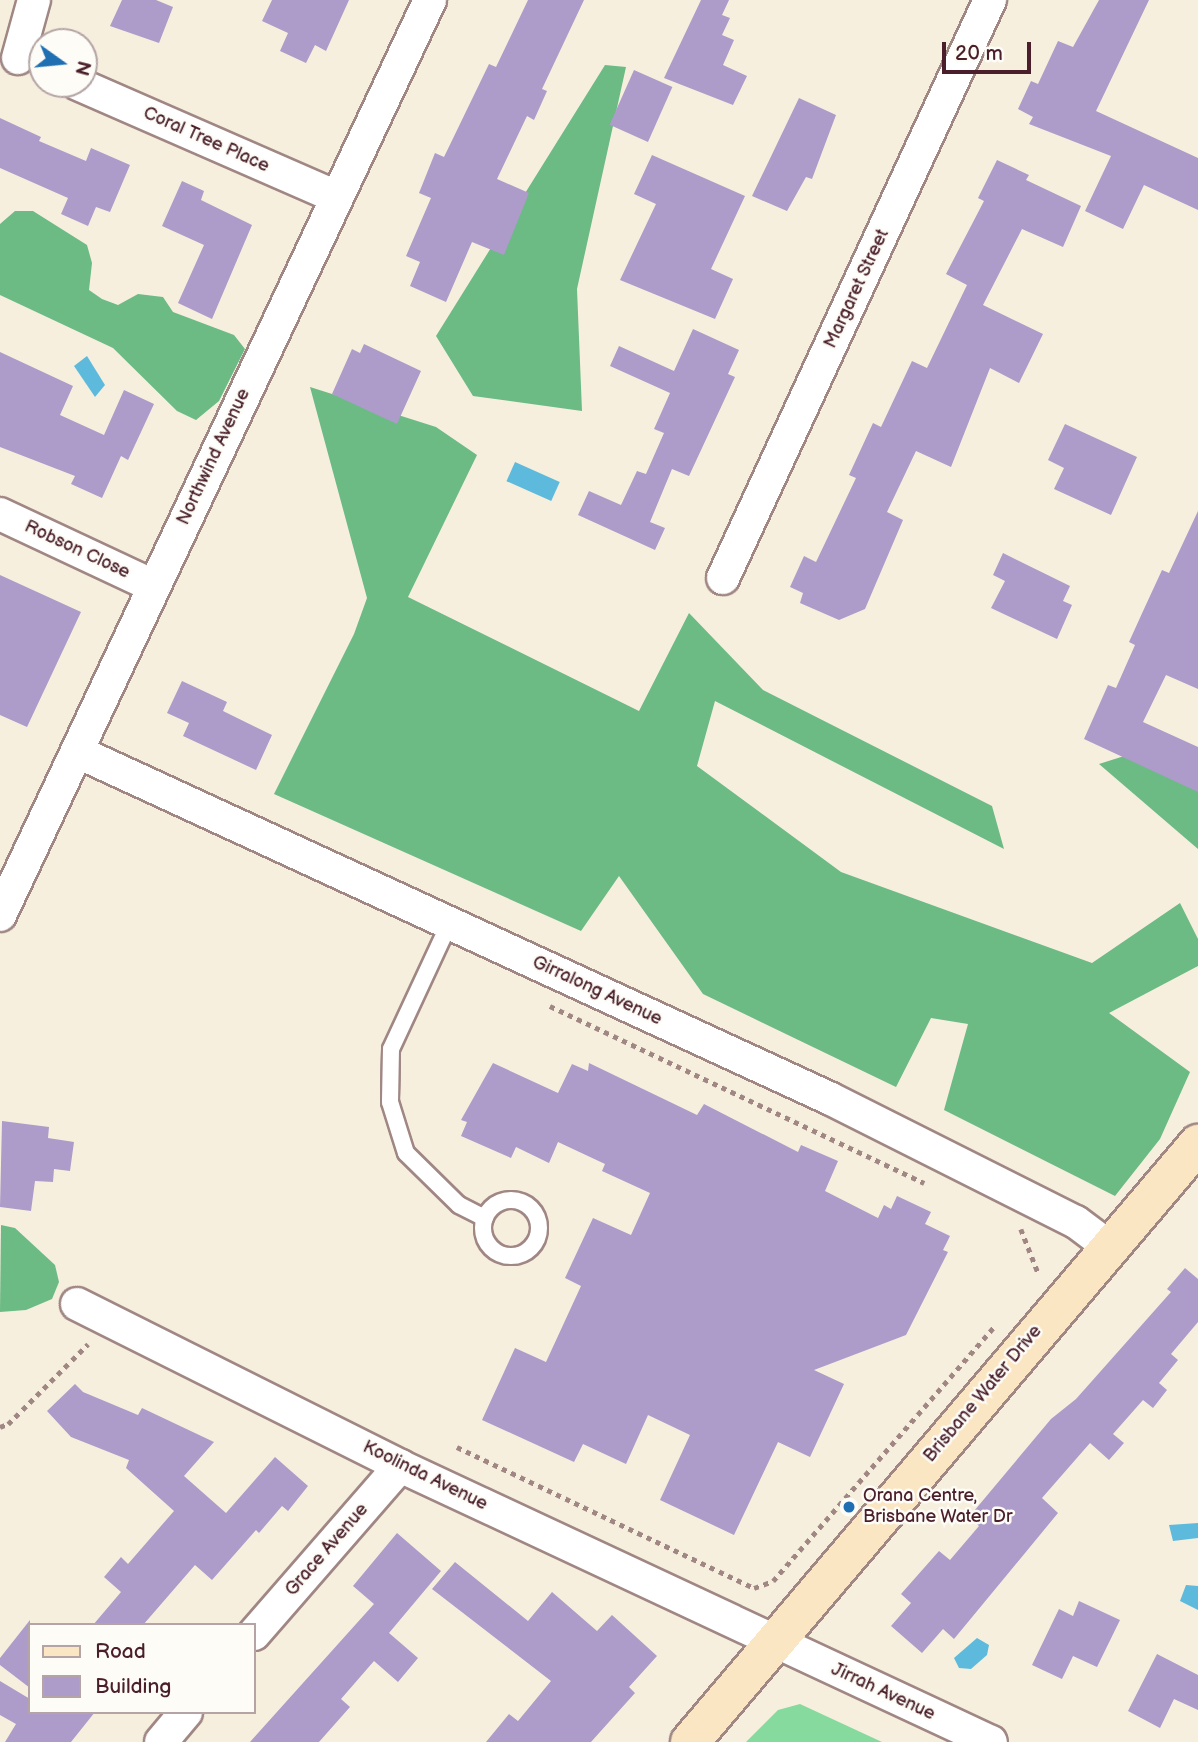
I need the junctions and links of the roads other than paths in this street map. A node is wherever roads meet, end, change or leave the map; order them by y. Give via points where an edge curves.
1 (34, 0) edge
2 (430, 0) edge
3 (990, 0) edge
4 (20, 59) edge
5 (98, 93) edge
6 (334, 196) junction
7 (0, 514) edge
8 (723, 578) dead end
9 (154, 586) junction
10 (78, 752) junction
11 (0, 915) edge
12 (450, 922) junction
13 (1198, 1144) edge
14 (485, 1217) dead end
15 (1108, 1246) junction
16 (77, 1304) dead end
17 (400, 1465) junction
18 (256, 1632) edge
19 (776, 1642) junction
20 (184, 1714) edge
21 (160, 1742) edge
22 (690, 1742) edge
23 (991, 1742) edge

1 - 4 street
2 - 6 street, Northwind Avenue
3 - 8 street, Margaret Street
5 - 6 street, Coral Tree Place
6 - 9 street, Northwind Avenue
7 - 9 street, Robson Close
9 - 10 street, Northwind Avenue
10 - 11 street, Northwind Avenue
10 - 12 street, Girralong Avenue
12 - 14 lane via 391,1049 390,1102 396,1130 413,1162 459,1205
12 - 15 street, Girralong Avenue via 829,1098 1076,1222
13 - 15 main road, Brisbane Water Drive
15 - 19 main road, Brisbane Water Drive
16 - 17 street, Koolinda Avenue
17 - 18 street, Grace Avenue
17 - 19 street, Koolinda Avenue
19 - 22 main road, Brisbane Water Drive
19 - 23 street, Jirrah Avenue
20 - 21 street

